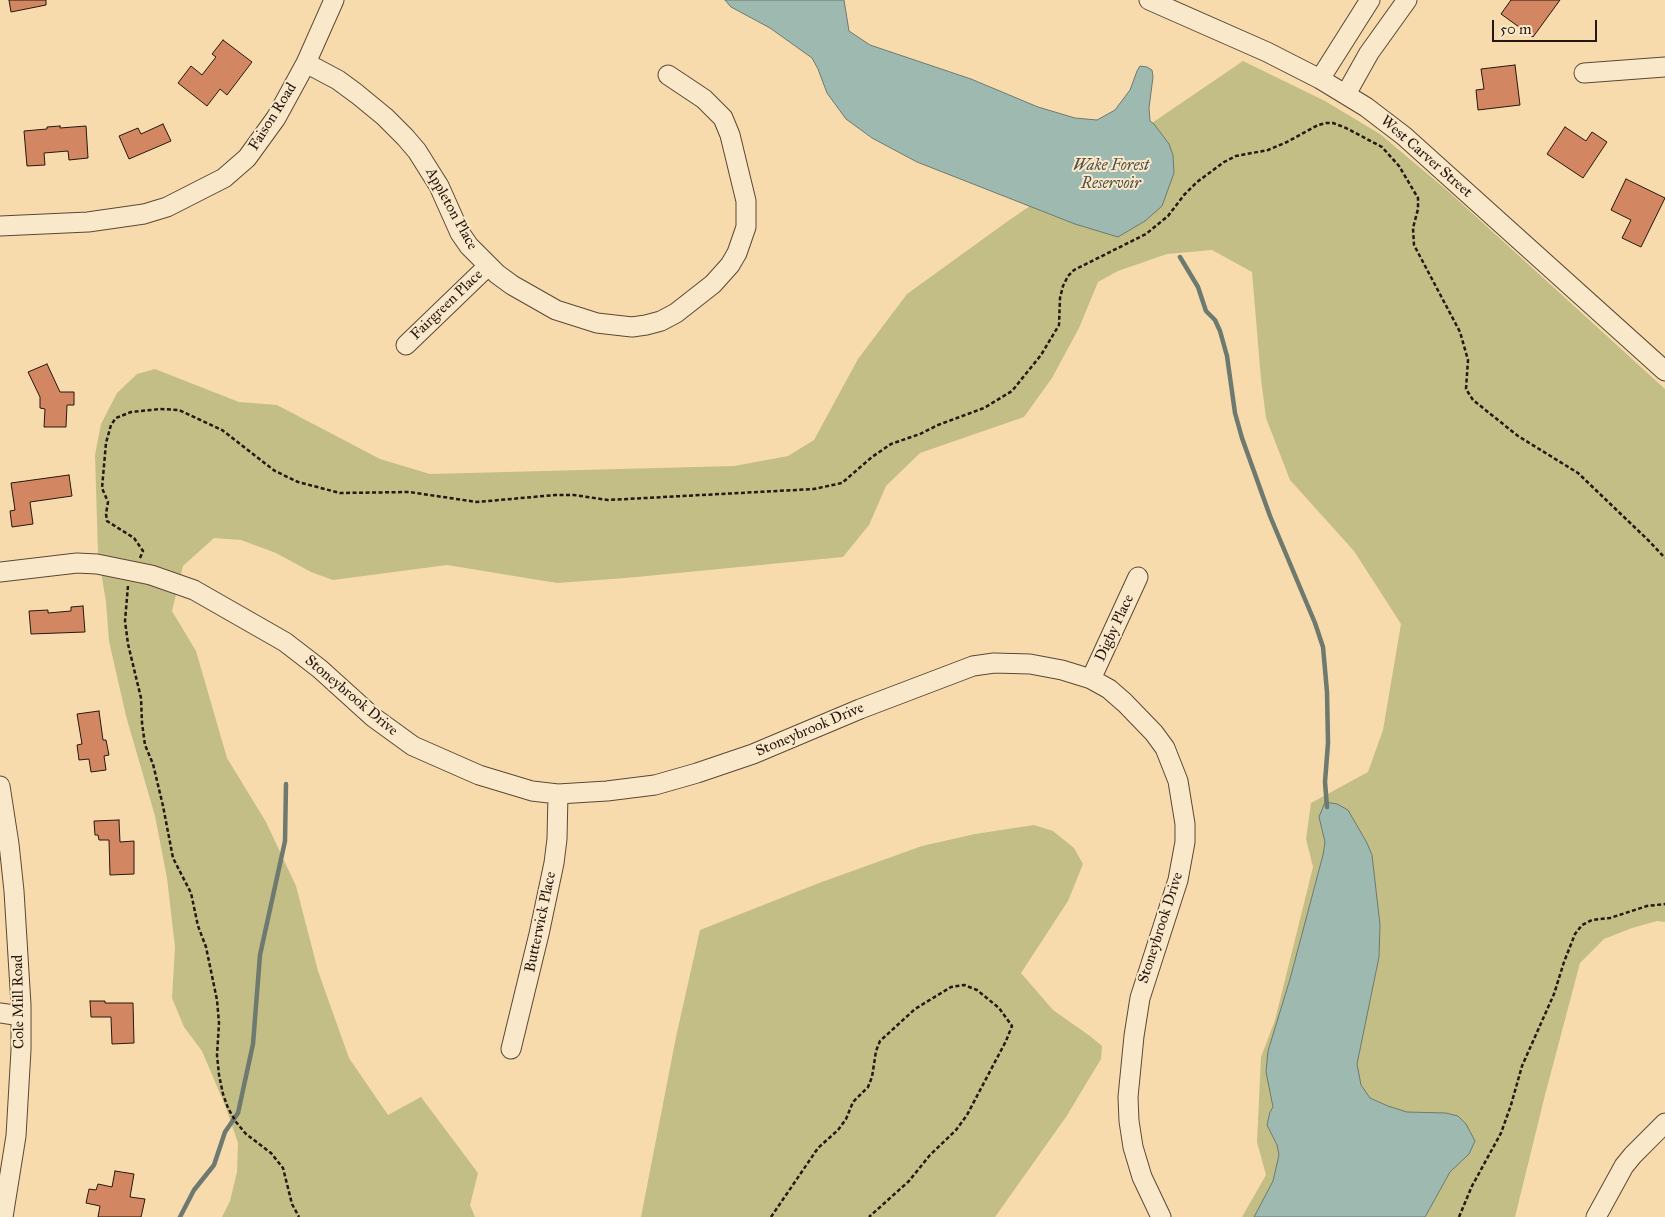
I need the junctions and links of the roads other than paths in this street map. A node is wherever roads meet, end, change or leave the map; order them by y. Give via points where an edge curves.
1 (334, 0) edge
2 (1149, 0) edge
3 (1370, 0) edge
4 (1408, 0) edge
5 (306, 63) junction
6 (1665, 67) edge
7 (1584, 73) dead end
8 (668, 75) dead end
9 (1320, 79) junction
10 (1346, 94) junction
11 (0, 226) edge
12 (488, 266) junction
13 (406, 344) dead end
14 (1665, 371) edge
15 (0, 572) edge
16 (1138, 577) dead end
17 (1091, 679) junction
18 (0, 786) edge
19 (558, 794) junction
20 (0, 1013) edge
21 (21, 1016) junction
22 (511, 1049) dead end
23 (1665, 1123) edge
24 (5, 1176) edge
25 (2, 1217) edge
26 (1161, 1217) edge
27 (1596, 1217) edge

1 - 5 street, Faison Road
2 - 9 street, West Carver Street
3 - 9 street
4 - 10 street
5 - 11 street, Faison Road via 276,118 247,158 224,178 194,195 144,214 88,222
5 - 12 street, Appleton Place via 357,94 405,137 439,186 460,233
6 - 7 street
8 - 12 street, Appleton Place via 714,108 723,118 730,135 747,214 742,240 722,275 676,313 646,326 632,327 597,323 556,310 512,285
9 - 10 street, West Carver Street
10 - 14 street, West Carver Street via 1404,136
12 - 13 street, Fairgreen Place
15 - 19 street, Stoneybrook Drive via 77,563 97,564 151,575 194,590 285,642 373,717 413,746 454,766 505,784
16 - 17 street, Digby Place
17 - 19 street, Stoneybrook Drive via 1030,664 973,666 754,754 697,773 655,785
17 - 26 street, Stoneybrook Drive via 1125,703 1165,748 1178,781 1185,824 1178,880 1140,998 1128,1097 1133,1148 1142,1177
18 - 21 street, Cole Mill Road via 14,886
19 - 22 street, Butterwick Place via 554,863
20 - 21 street
21 - 24 street, Cole Mill Road via 16,1136
23 - 27 street via 1624,1166
24 - 25 street, Cole Mill Road

